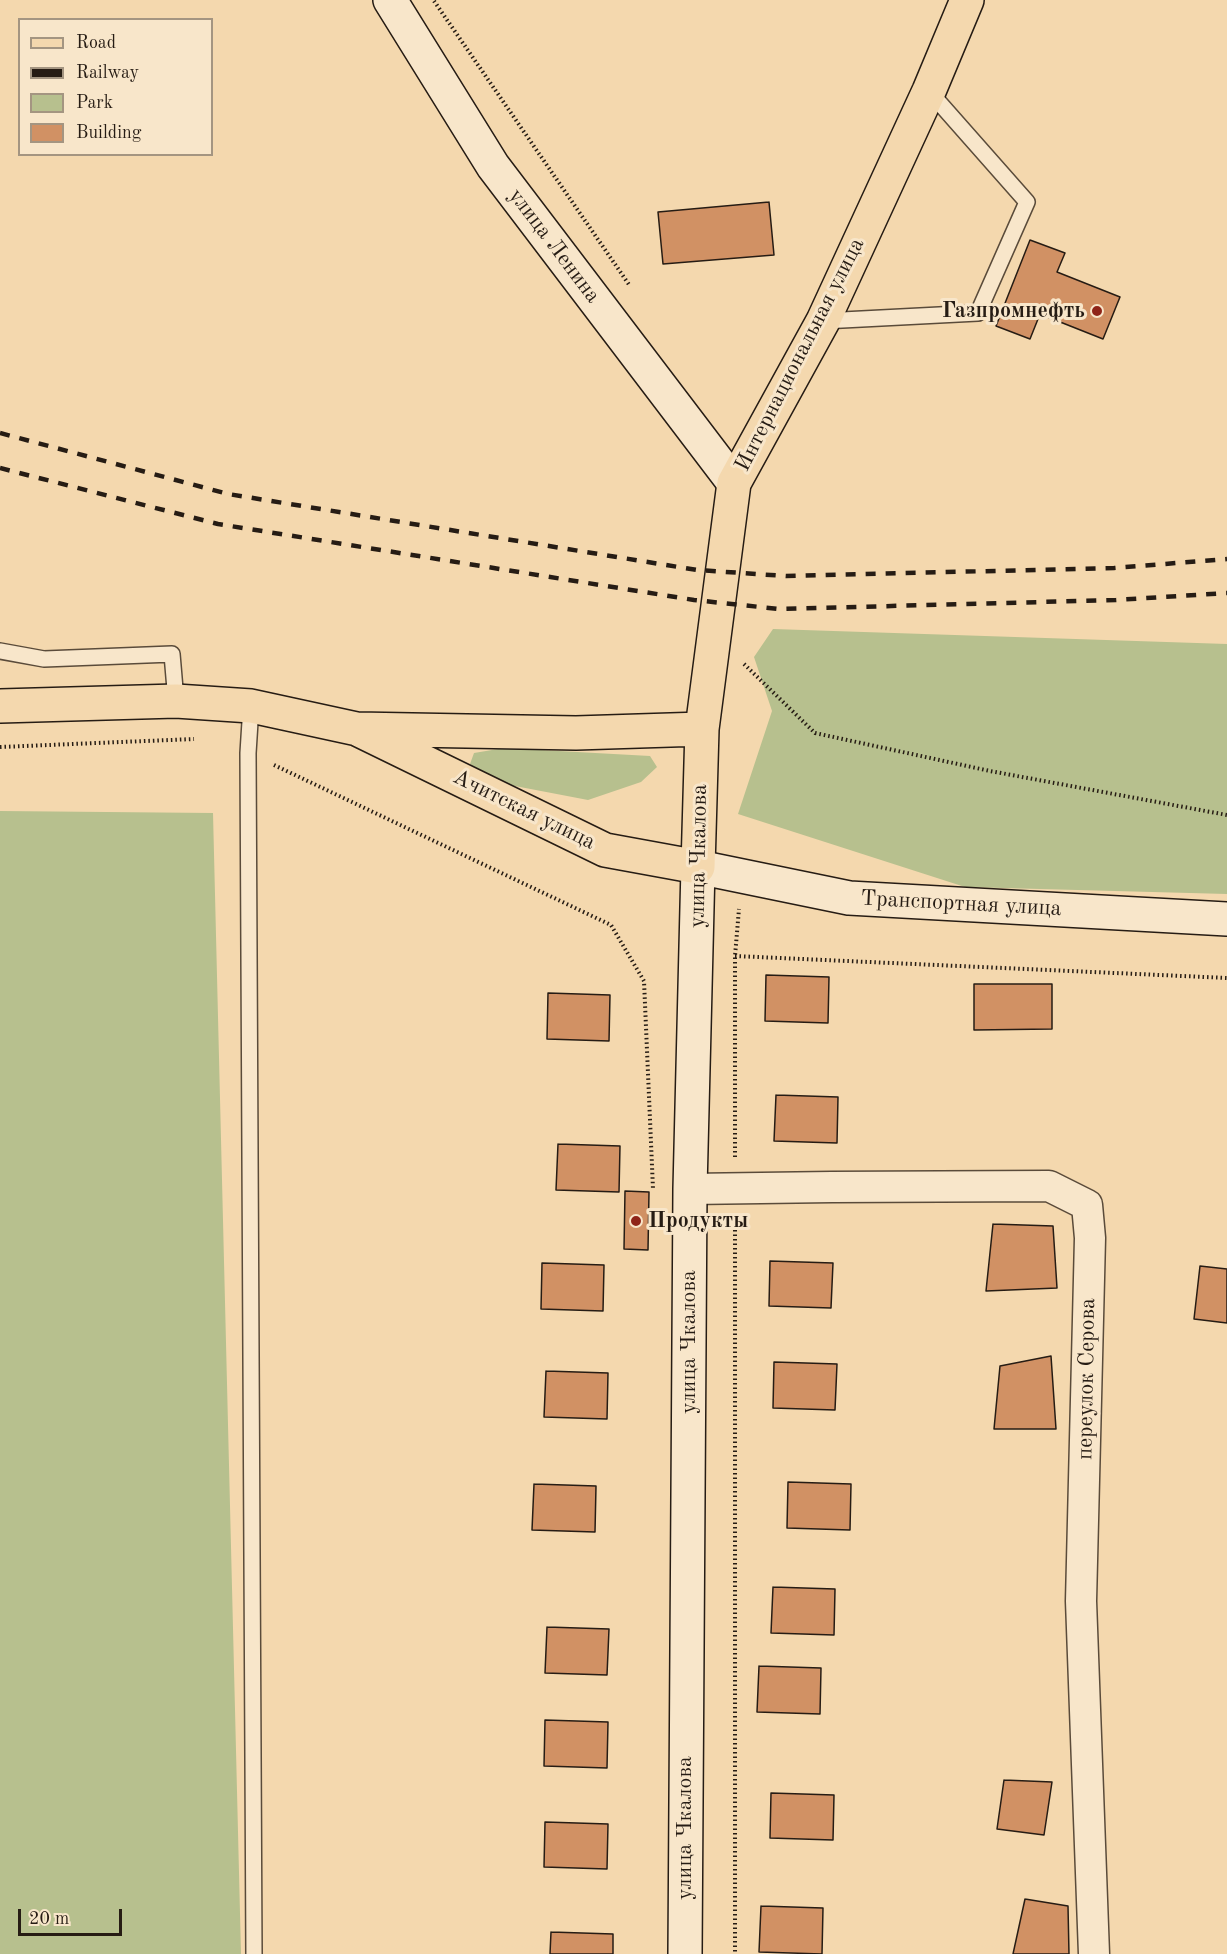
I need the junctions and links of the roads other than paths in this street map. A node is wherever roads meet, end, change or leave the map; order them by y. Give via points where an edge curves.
1 (390, 0) edge
2 (967, 0) edge
3 (928, 91) junction
4 (823, 321) junction
5 (734, 483) junction
6 (0, 651) edge
7 (176, 701) junction
8 (0, 706) edge
9 (251, 706) junction
10 (357, 729) junction
11 (702, 729) junction
12 (698, 867) junction
13 (1227, 919) edge
14 (690, 1189) junction
15 (254, 1954) edge
16 (684, 1954) edge
17 (1094, 1954) edge

1 - 5 main road, улица Ленина via 493,166
2 - 3 main road, Интернациональная улица
3 - 4 main road, Интернациональная улица
3 - 4 lane via 1027,202 978,313
4 - 5 main road, Интернациональная улица
5 - 11 main road, Интернациональная улица
6 - 7 lane via 44,659 172,654
7 - 8 main road, Ачитская улица
7 - 9 main road, Ачитская улица
9 - 10 main road, Ачитская улица
9 - 15 lane via 248,753
10 - 11 main road, Ачитская улица via 576,734
10 - 12 main road, Ачитская улица via 605,850
11 - 12 main road, улица Чкалова
12 - 13 main road, Транспортная улица via 849,898
12 - 14 main road, улица Чкалова
14 - 16 main road, улица Чкалова
14 - 17 street, переулок Серова via 1049,1186 1087,1204 1090,1238 1081,1601

